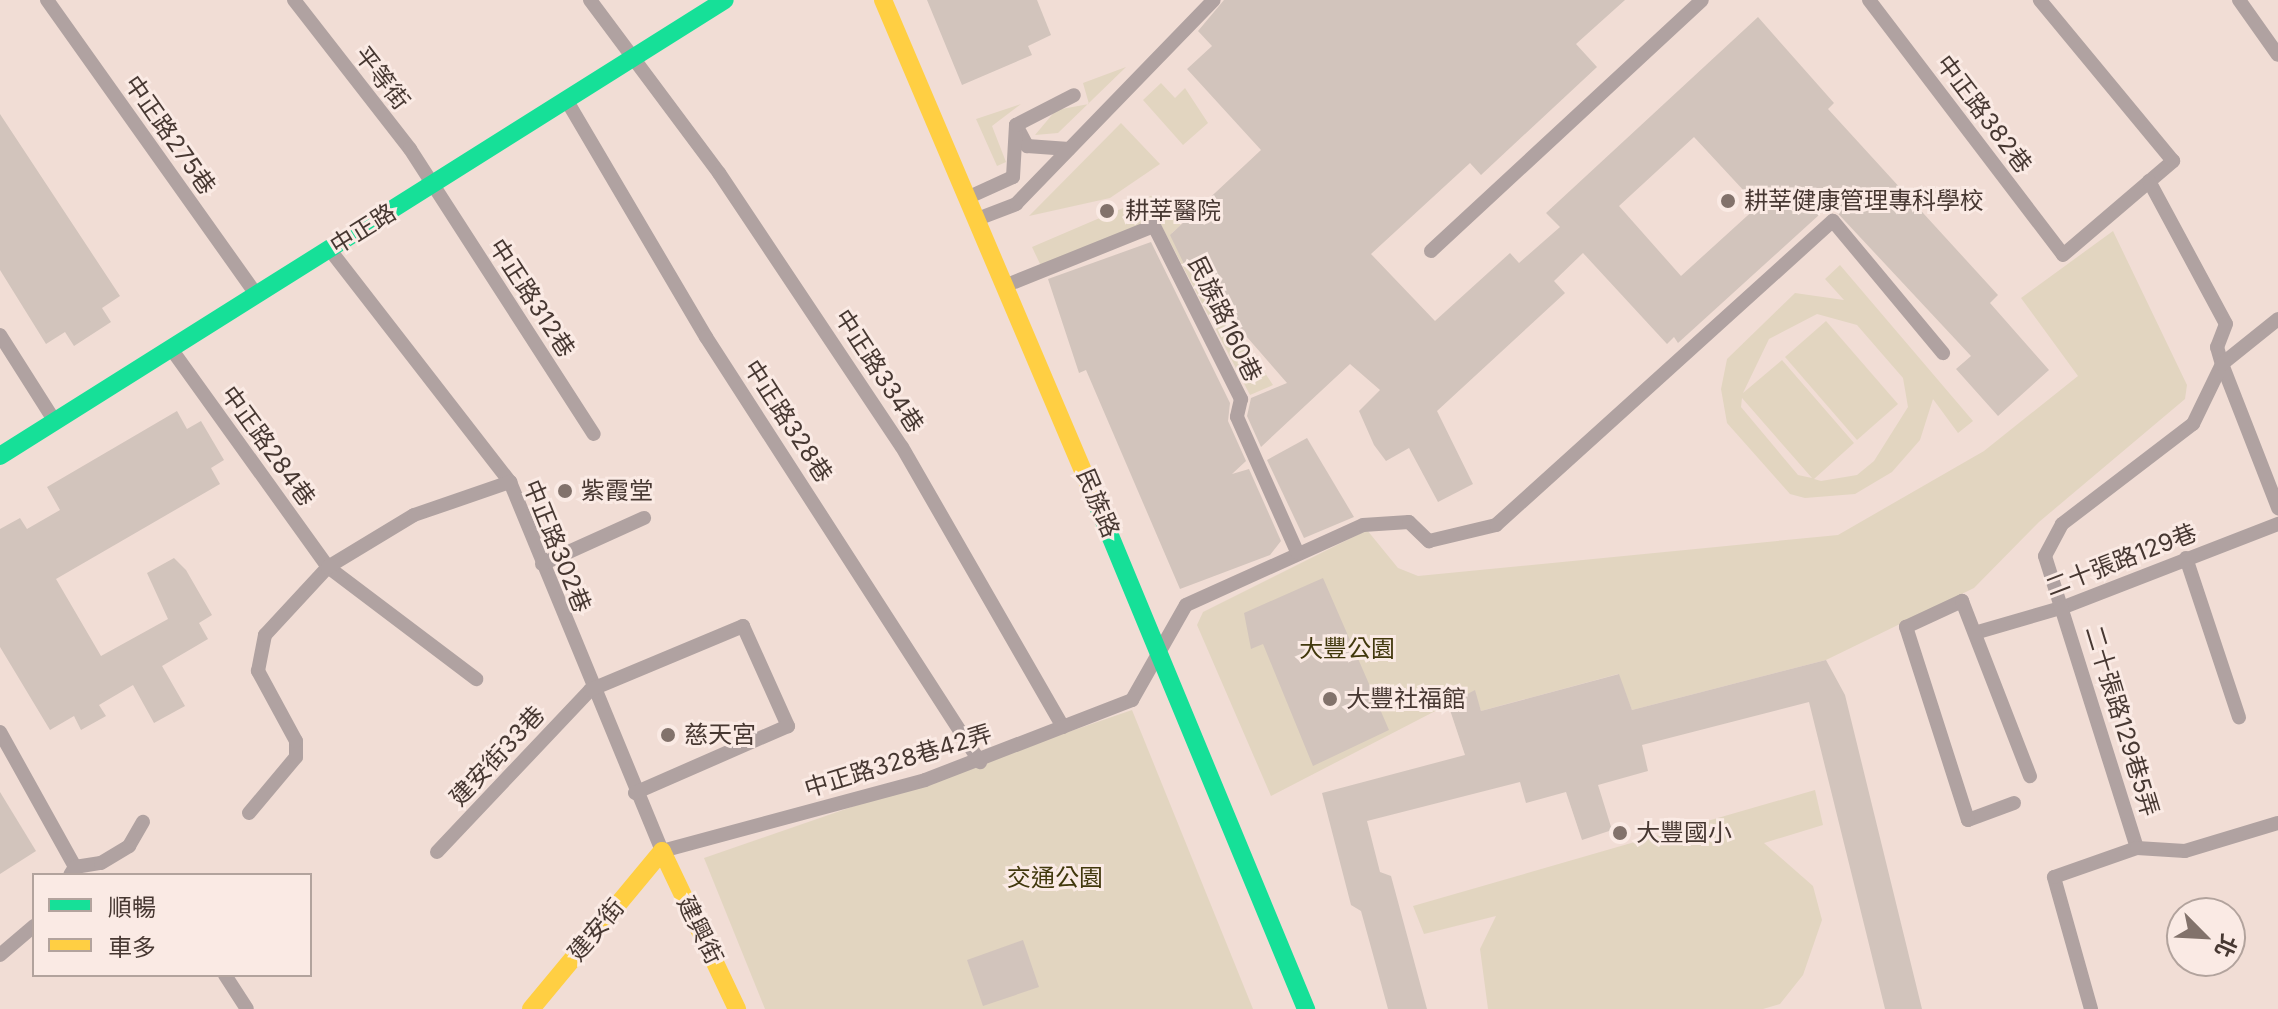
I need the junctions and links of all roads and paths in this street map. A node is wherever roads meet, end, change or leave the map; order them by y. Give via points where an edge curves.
1 (47, 0) edge
2 (294, 0) edge
3 (590, 0) edge
4 (725, 0) edge
5 (883, 0) edge
6 (1214, 0) edge
7 (1702, 0) edge
8 (1869, 0) edge
9 (2040, 0) edge
10 (2239, 0) edge
11 (2278, 55) edge
12 (630, 59) junction
13 (1074, 95) dead end
14 (566, 99) junction
15 (1016, 125) junction
16 (1069, 149) junction
17 (2149, 181) junction
18 (432, 185) junction
19 (966, 198) junction
20 (976, 219) junction
21 (329, 250) junction
22 (1431, 251) dead end
23 (1005, 286) junction
24 (257, 296) junction
25 (2278, 319) edge
26 (0, 335) edge
27 (172, 350) junction
28 (1943, 353) dead end
29 (2222, 364) junction
30 (56, 424) junction
31 (594, 434) dead end
32 (0, 456) edge
33 (510, 482) junction
34 (2278, 508) edge
35 (644, 518) dead end
36 (2278, 524) edge
37 (1297, 552) junction
38 (2186, 558) junction
39 (542, 564) junction
40 (328, 567) junction
41 (2064, 607) junction
42 (1978, 632) junction
43 (1161, 650) junction
44 (476, 679) dead end
45 (590, 690) junction
46 (2239, 717) dead end
47 (1063, 727) junction
48 (0, 732) edge
49 (980, 762) junction
50 (2030, 776) dead end
51 (635, 793) junction
52 (2014, 803) dead end
53 (249, 813) dead end
54 (143, 822) dead end
55 (2278, 823) edge
56 (2137, 848) junction
57 (662, 851) junction
58 (437, 852) dead end
59 (73, 871) edge
60 (32, 928) edge
61 (0, 955) edge
62 (227, 979) edge
63 (247, 1009) edge
64 (531, 1009) edge
65 (737, 1009) edge
66 (1306, 1009) edge
67 (2091, 1009) edge

1 - 24 lane, 中正路275巷
2 - 18 lane, 平等街
3 - 12 lane, 中正路334巷
4 - 12 street, 中正路
5 - 19 street, 民族路
6 - 16 lane
7 - 22 lane
8 - 17 lane, 中正路382巷 via 2063,255
9 - 17 lane via 2173,161
10 - 11 lane
12 - 14 street, 中正路
12 - 47 lane, 中正路334巷 via 719,173 902,447
13 - 15 lane
14 - 18 street, 中正路
14 - 49 lane, 中正路328巷 via 706,337
15 - 16 lane via 1027,146
15 - 19 lane via 1013,177
16 - 20 lane via 1016,204
17 - 29 lane via 2226,324 2217,347
18 - 21 street, 中正路
18 - 31 lane, 中正路312巷
19 - 20 street, 民族路
20 - 23 street, 民族路
21 - 24 street, 中正路
21 - 33 lane, 中正路302巷
23 - 37 lane, 民族路160巷 via 1154,226 1241,399 1237,417
23 - 43 street, 民族路
24 - 27 street, 中正路
25 - 29 lane
26 - 30 lane
27 - 30 street, 中正路
27 - 40 lane, 中正路284巷
28 - 37 lane via 1833,221 1496,525 1429,541 1409,522 1363,525
29 - 34 lane
29 - 41 lane, 二十張路129巷5弄 via 2193,424 2062,524 2045,556
30 - 32 street, 中正路
33 - 39 lane, 中正路302巷
33 - 40 lane via 414,515
35 - 39 lane
36 - 38 lane, 二十張路129巷
37 - 43 lane via 1186,605
38 - 41 lane, 二十張路129巷
38 - 46 lane
39 - 45 lane, 中正路302巷
40 - 44 lane, 中正路284巷
40 - 53 lane via 265,635 258,671 296,741 296,757
41 - 42 lane, 二十張路129巷
41 - 56 lane, 二十張路129巷5弄
42 - 50 lane
42 - 52 lane via 1962,601 1906,627 1968,820
43 - 47 lane, 中正路328巷42弄 via 1132,700
43 - 66 street, 民族路
45 - 51 lane, 中正路302巷
45 - 51 lane via 743,626 788,726
45 - 58 lane, 建安街33巷
47 - 49 lane, 中正路328巷42弄
48 - 59 lane
49 - 57 lane, 中正路328巷42弄
51 - 57 lane, 中正路302巷
54 - 59 lane via 129,846 101,863
55 - 56 lane via 2185,851
56 - 67 lane via 2054,877
57 - 64 street, 建安街
57 - 65 street, 建興街
60 - 61 lane
62 - 63 lane

